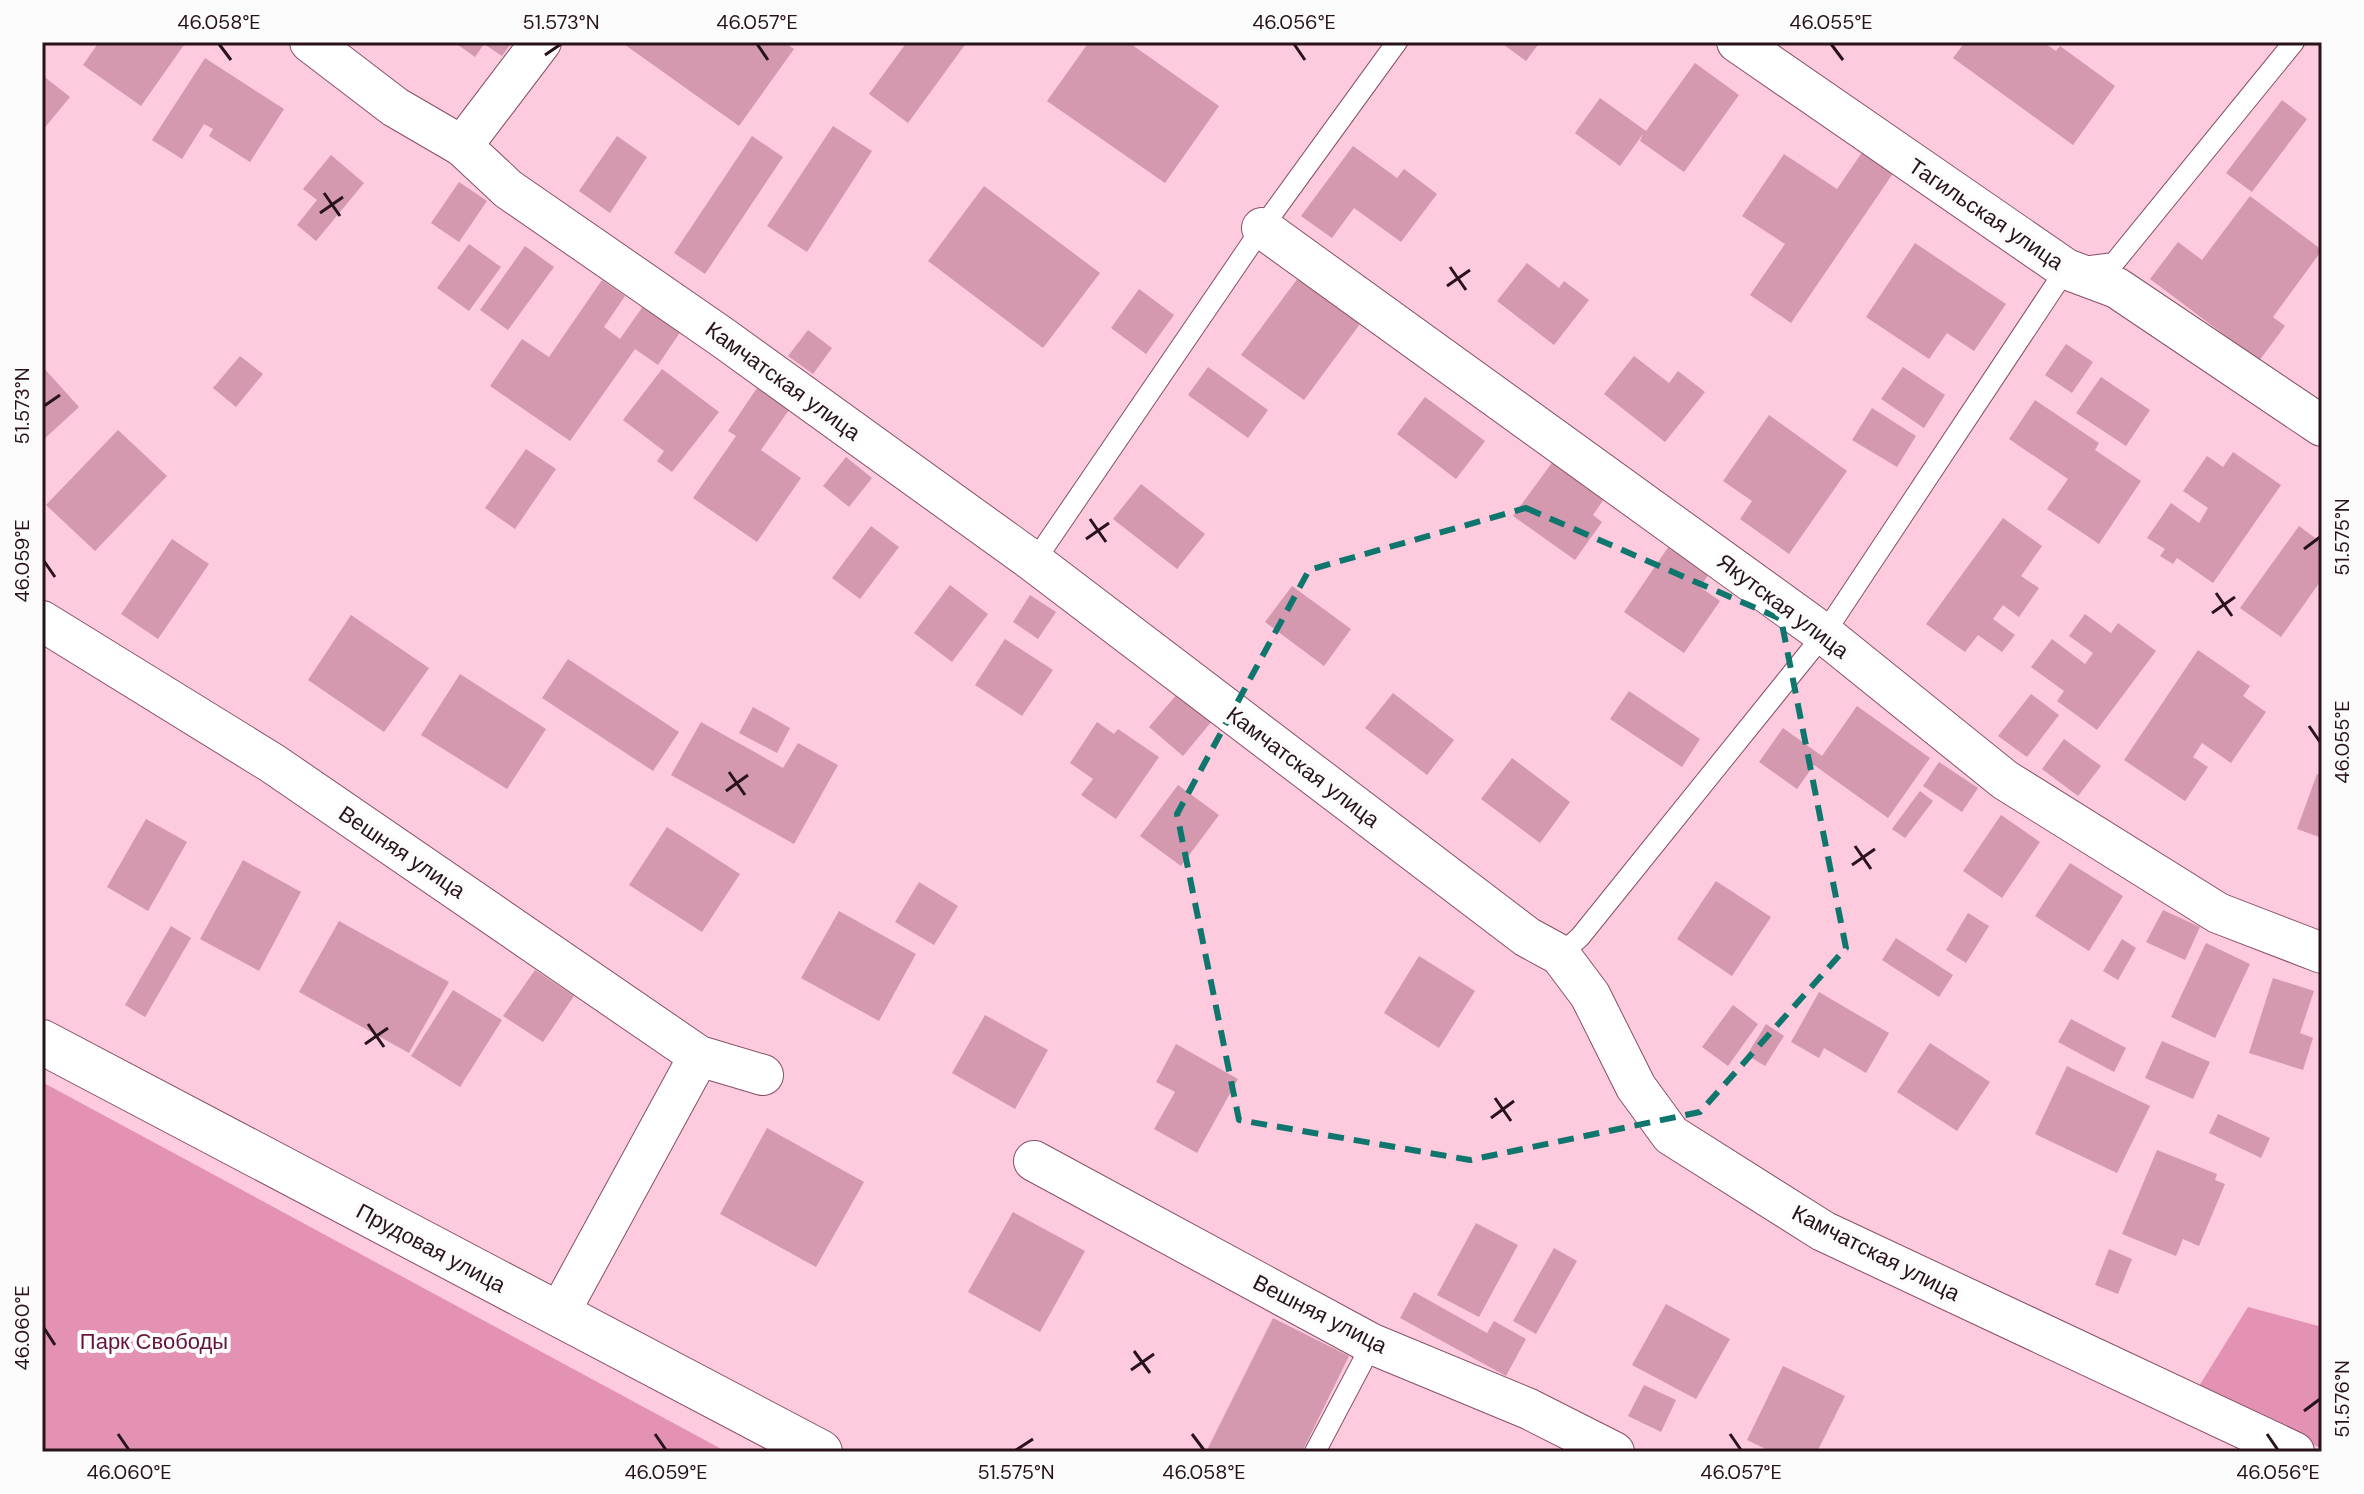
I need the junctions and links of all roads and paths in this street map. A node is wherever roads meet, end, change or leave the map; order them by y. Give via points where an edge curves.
1 (310, 42) edge
2 (541, 42) edge
3 (1397, 42) edge
4 (1737, 42) edge
5 (2294, 42) edge
6 (462, 146) junction
7 (1262, 228) junction
8 (2066, 269) junction
9 (2322, 426) edge
10 (1034, 562) junction
11 (42, 621) edge
12 (1824, 634) junction
13 (2322, 953) edge
14 (1560, 955) junction
15 (42, 1042) edge
16 (699, 1056) junction
17 (763, 1075) dead end
18 (1034, 1161) dead end
19 (558, 1315) junction
20 (1372, 1344) junction
21 (2322, 1440) edge
22 (820, 1452) edge
23 (1315, 1452) edge
24 (1614, 1452) edge
25 (2294, 1452) edge
26 (2315, 1452) edge

1 - 6 street, Камчатская улица via 395,107
2 - 6 street
3 - 7 lane
4 - 8 street, Тагильская улица
5 - 8 lane via 2114,263
6 - 10 street, Камчатская улица via 508,189
7 - 10 lane
7 - 12 street, Якутская улица
8 - 9 street, Тагильская улица via 2117,288
8 - 12 lane
10 - 14 street, Камчатская улица via 1527,937
11 - 16 street, Вешняя улица via 272,763
12 - 13 street, Якутская улица via 2005,780 2218,913
12 - 14 lane via 1580,937
14 - 25 street, Камчатская улица via 1590,995 1636,1087 1671,1135 1823,1231
15 - 19 main road, Прудовая улица
16 - 17 street, Вешняя улица
16 - 19 street
18 - 20 street, Вешняя улица
19 - 22 main road, Прудовая улица
20 - 23 lane
20 - 24 street, Вешняя улица via 1529,1409
21 - 26 street

